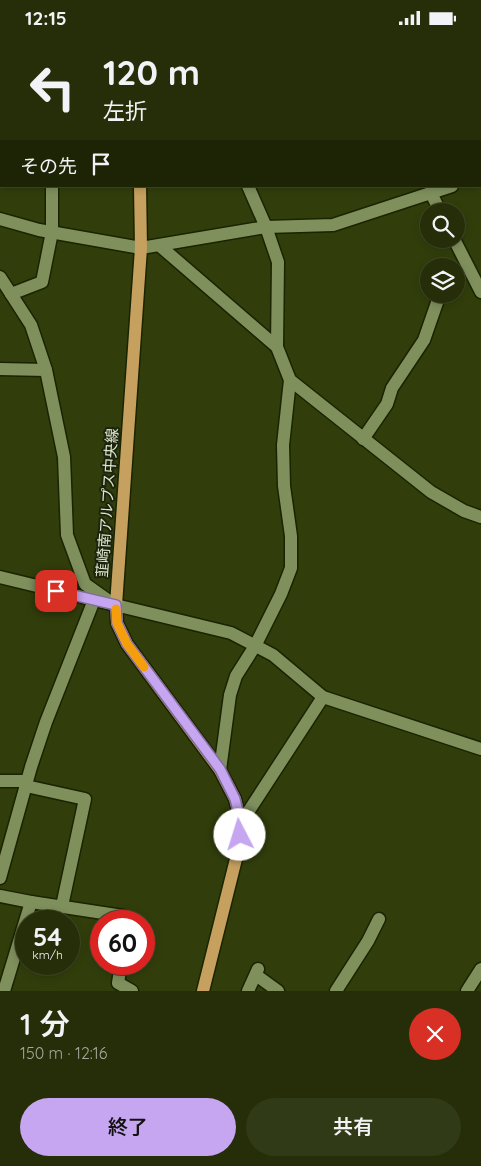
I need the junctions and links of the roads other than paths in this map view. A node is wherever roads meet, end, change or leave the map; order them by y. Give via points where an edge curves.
1 (52, 187) edge
2 (140, 187) edge
3 (248, 187) edge
4 (449, 187) edge
5 (431, 193) junction
6 (436, 203) edge
7 (0, 219) edge
8 (266, 227) junction
9 (52, 232) junction
10 (160, 246) junction
11 (141, 248) junction
12 (459, 248) edge
13 (0, 277) edge
14 (481, 292) edge
15 (11, 294) junction
16 (437, 303) edge
17 (277, 347) junction
18 (0, 369) edge
19 (46, 369) junction
20 (290, 380) junction
21 (364, 439) junction
22 (481, 517) edge
23 (0, 577) edge
24 (94, 600) junction
25 (116, 605) junction
26 (255, 646) junction
27 (323, 697) junction
28 (481, 749) edge
29 (220, 769) junction
30 (0, 781) edge
31 (26, 784) junction
32 (241, 823) junction
33 (0, 878) edge
34 (0, 896) edge
35 (31, 902) junction
36 (62, 906) junction
37 (90, 911) edge
38 (379, 919) dead end
39 (481, 969) edge
40 (119, 975) edge
41 (4, 991) edge
42 (132, 991) edge
43 (203, 991) edge
44 (248, 991) edge
45 (278, 991) edge
46 (336, 991) edge
47 (468, 991) edge

1 - 9 street
2 - 11 main road, 韮崎南アルプス中央線
3 - 8 street
4 - 5 street
5 - 6 street
5 - 8 street via 332,225
7 - 9 street
8 - 10 street
8 - 17 street via 278,262
9 - 11 street
9 - 15 street via 42,282
10 - 11 street
10 - 17 street
11 - 25 main road, 韮崎南アルプス中央線
12 - 14 street
13 - 15 street
15 - 19 street via 31,325
16 - 21 street via 424,340
17 - 20 street
18 - 19 street
19 - 25 street via 64,457 67,535 85,584
20 - 21 street
20 - 26 street via 283,445 291,568
21 - 22 street via 431,492
23 - 24 street
24 - 25 street
24 - 31 street via 46,721
25 - 26 street via 231,633
25 - 29 main road, 韮崎南アルプス中央線 via 117,623 127,644
26 - 27 street via 273,655
26 - 29 street via 236,676 230,695
27 - 28 street
27 - 32 street
29 - 32 main road, 韮崎南アルプス中央線 via 235,799
30 - 31 street
31 - 33 street
31 - 36 street via 85,799
32 - 43 main road, 韮崎南アルプス中央線 via 239,847
34 - 35 street
35 - 36 street
35 - 41 street
36 - 37 street
38 - 46 street
39 - 47 street
40 - 42 street via 118,983
44 - 45 street via 258,971

